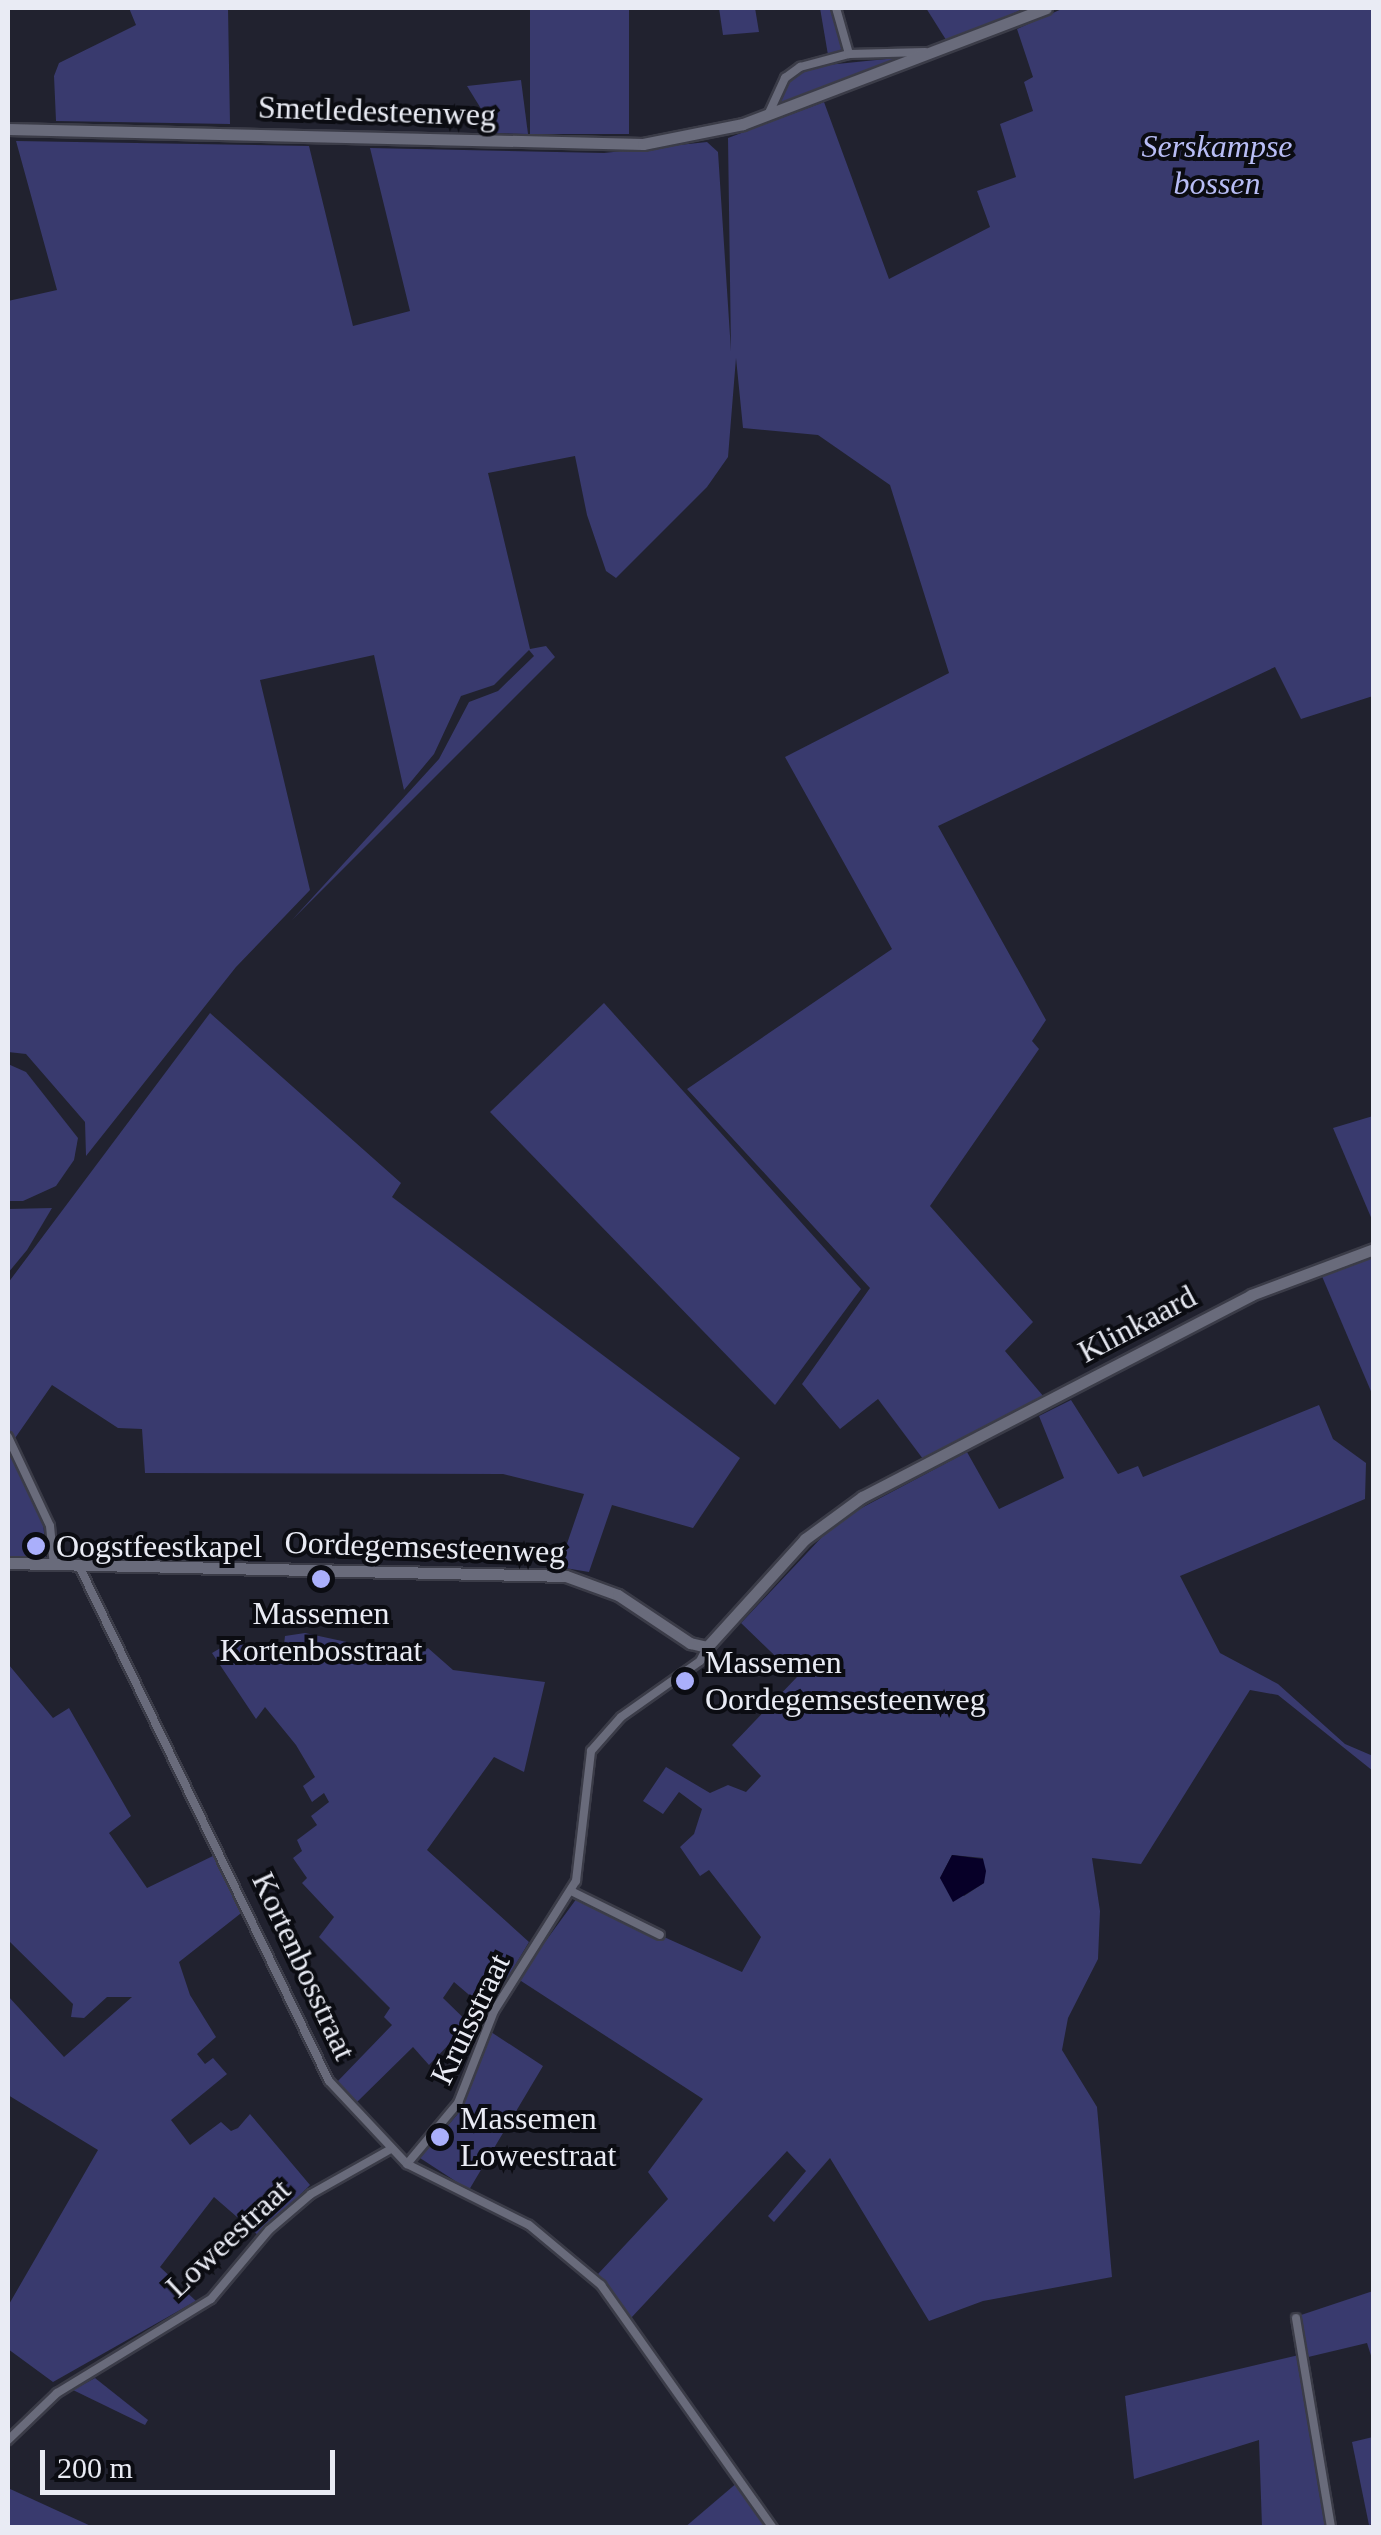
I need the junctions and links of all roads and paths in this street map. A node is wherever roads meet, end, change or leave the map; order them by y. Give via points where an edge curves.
1 (836, 8) edge
2 (1046, 8) edge
3 (943, 51) junction
4 (849, 54) junction
5 (768, 114) junction
6 (8, 129) edge
7 (1374, 1249) edge
8 (8, 1437) edge
9 (8, 1563) edge
10 (54, 1566) junction
11 (80, 1568) junction
12 (706, 1647) junction
13 (571, 1891) junction
14 (660, 1935) dead end
15 (391, 2149) junction
16 (407, 2164) junction
17 (1296, 2318) dead end
18 (8, 2440) edge
19 (773, 2528) edge
20 (1332, 2528) edge

1 - 4 street
2 - 3 street, Smetledesteenweg
3 - 4 street
3 - 5 street, Smetledesteenweg
4 - 5 street via 785,78
5 - 6 street, Smetledesteenweg via 679,140 606,145
7 - 12 street, Klinkaard via 1251,1295 830,1518
8 - 10 street via 50,1526
9 - 10 street, Oordegemsesteenweg
10 - 11 street, Oordegemsesteenweg
11 - 12 street, Oordegemsesteenweg via 566,1576 618,1595
11 - 15 street, Kortenbosstraat via 264,1938 305,2039 329,2081
12 - 13 street, Kruisstraat via 700,1662 621,1717 591,1751 582,1789 582,1860
13 - 14 street
13 - 16 street, Kruisstraat via 494,2011 458,2102
15 - 16 street, Kortenbosstraat
15 - 18 street, Loweestraat via 311,2194 268,2230 211,2299 58,2393
16 - 19 street, Kortenbosstraat via 530,2225 601,2285
17 - 20 street

